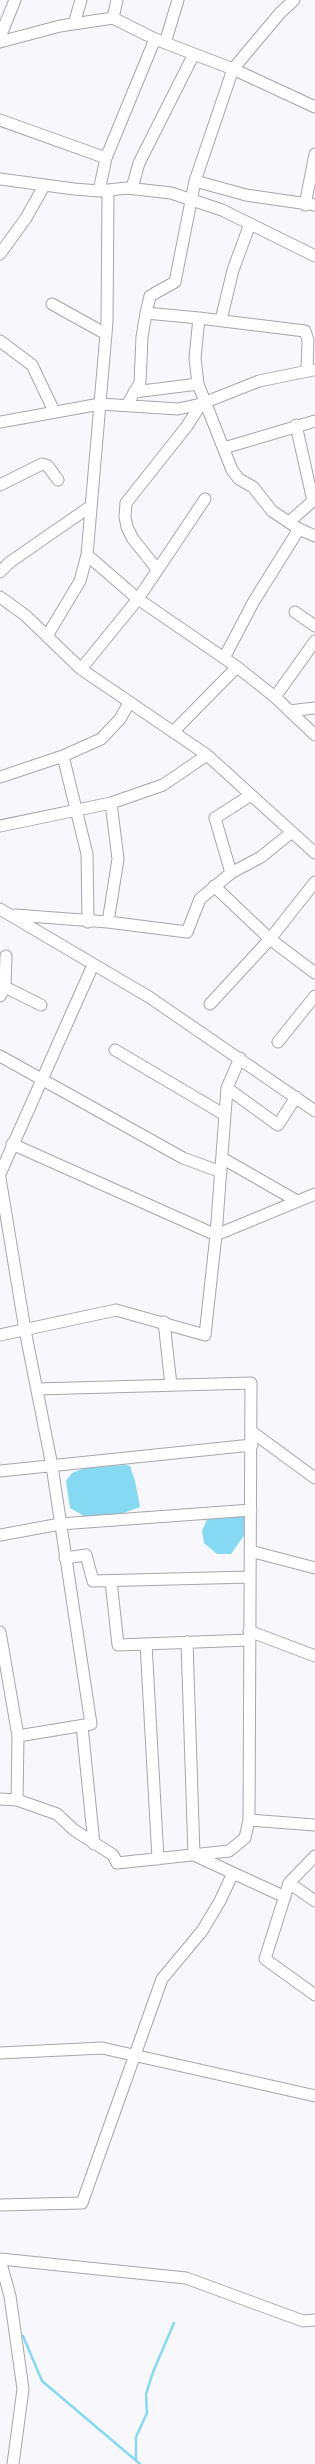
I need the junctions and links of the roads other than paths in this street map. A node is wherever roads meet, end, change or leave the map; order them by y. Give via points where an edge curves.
1 (15, 0) edge
2 (81, 0) edge
3 (117, 0) edge
4 (178, 0) edge
5 (281, 0) edge
6 (294, 0) edge
7 (280, 13) junction
8 (113, 18) junction
9 (74, 24) junction
10 (0, 37) edge
11 (160, 41) junction
12 (0, 42) edge
13 (194, 54) junction
14 (233, 69) junction
15 (315, 107) edge
16 (0, 120) edge
17 (315, 154) edge
18 (106, 158) junction
19 (0, 179) edge
20 (195, 181) junction
21 (44, 186) junction
22 (132, 188) junction
23 (103, 191) junction
24 (192, 199) junction
25 (310, 205) edge
26 (250, 224) junction
27 (0, 254) edge
28 (315, 256) edge
29 (52, 304) dead end
30 (146, 313) junction
31 (199, 318) junction
32 (221, 320) junction
33 (106, 334) junction
34 (0, 341) edge
35 (311, 371) edge
36 (198, 384) junction
37 (134, 392) junction
38 (203, 403) junction
39 (100, 404) junction
40 (127, 405) junction
41 (54, 411) junction
42 (315, 421) edge
43 (0, 422) edge
44 (296, 425) junction
45 (224, 448) junction
46 (58, 480) dead end
47 (0, 485) edge
48 (206, 499) dead end
49 (314, 500) edge
50 (91, 506) junction
51 (289, 522) junction
52 (299, 529) junction
53 (315, 536) edge
54 (87, 555) junction
55 (157, 569) junction
56 (0, 572) edge
57 (0, 597) edge
58 (138, 600) junction
59 (295, 612) dead end
60 (315, 626) edge
61 (47, 636) junction
62 (315, 641) edge
63 (224, 658) junction
64 (237, 667) junction
65 (81, 668) junction
66 (275, 697) junction
67 (129, 703) junction
68 (315, 708) edge
69 (289, 711) junction
70 (173, 732) junction
71 (315, 735) edge
72 (207, 755) junction
73 (63, 756) junction
74 (0, 777) edge
75 (251, 795) junction
76 (111, 803) junction
77 (77, 810) junction
78 (0, 826) edge
79 (292, 832) junction
80 (315, 853) edge
81 (231, 873) junction
82 (315, 882) edge
83 (214, 886) junction
84 (0, 909) edge
85 (13, 915) junction
86 (88, 922) junction
87 (108, 922) junction
88 (270, 939) junction
89 (6, 956) dead end
90 (93, 964) junction
91 (315, 973) edge
92 (2, 992) edge
93 (315, 996) edge
94 (210, 1004) dead end
95 (41, 1005) dead end
96 (278, 1042) dead end
97 (115, 1050) dead end
98 (0, 1056) edge
99 (240, 1058) junction
100 (42, 1079) junction
101 (227, 1088) junction
102 (296, 1097) junction
103 (315, 1111) edge
104 (225, 1115) junction
105 (12, 1144) junction
106 (222, 1158) junction
107 (221, 1172) junction
108 (0, 1174) edge
109 (0, 1178) edge
110 (315, 1194) edge
111 (297, 1202) junction
112 (216, 1235) junction
113 (164, 1322) junction
114 (25, 1330) junction
115 (0, 1335) edge
116 (170, 1385) junction
117 (37, 1389) junction
118 (252, 1432) junction
119 (252, 1445) junction
120 (52, 1466) junction
121 (0, 1471) edge
122 (315, 1478) edge
123 (251, 1510) junction
124 (60, 1524) junction
125 (0, 1534) edge
126 (250, 1551) junction
127 (65, 1558) junction
128 (315, 1568) edge
129 (250, 1578) junction
130 (111, 1581) junction
131 (0, 1632) edge
132 (249, 1636) junction
133 (187, 1642) junction
134 (146, 1644) junction
135 (315, 1656) edge
136 (82, 1726) junction
137 (18, 1736) junction
138 (0, 1799) edge
139 (17, 1800) junction
140 (248, 1820) junction
141 (315, 1825) edge
142 (94, 1844) junction
143 (194, 1855) junction
144 (315, 1856) edge
145 (158, 1859) junction
146 (233, 1873) junction
147 (289, 1883) junction
148 (285, 1897) junction
149 (315, 1901) edge
150 (315, 1994) edge
151 (0, 2052) edge
152 (136, 2056) junction
153 (315, 2096) edge
154 (0, 2205) edge
155 (0, 2260) edge
156 (0, 2289) edge
157 (10, 2296) junction
158 (315, 2320) edge
159 (13, 2464) edge

1 - 10 street
2 - 9 street
3 - 8 street
4 - 11 street
5 - 7 street
6 - 7 street
7 - 14 street
8 - 9 street
8 - 11 street
9 - 12 street
11 - 13 street
11 - 18 street
13 - 14 street
13 - 22 street via 140,163
14 - 15 street
14 - 20 street
16 - 18 street
17 - 25 street
18 - 23 street
19 - 21 street
20 - 24 street
20 - 25 street via 246,195
21 - 23 street
21 - 27 street via 26,218
22 - 23 street
22 - 24 street via 171,193
23 - 33 street
24 - 26 street
24 - 30 street via 175,282 150,296
26 - 28 street
26 - 32 street via 231,276
29 - 33 street
30 - 31 street
30 - 37 street via 140,383
31 - 32 street
31 - 36 street via 196,358
32 - 35 street via 305,331
33 - 39 street
34 - 41 street via 32,365
35 - 38 street via 259,381
36 - 37 street
36 - 38 street
37 - 40 street
38 - 40 street via 178,410
38 - 45 street
38 - 55 street via 126,503 127,527 133,539
39 - 40 street
39 - 41 street
39 - 50 street
41 - 43 street
42 - 44 street
44 - 45 street
44 - 49 street
45 - 51 street via 235,475 253,487 272,510
46 - 47 street via 48,466 42,464
48 - 55 street
49 - 51 street
50 - 54 street
50 - 56 street via 10,562
51 - 52 street
52 - 53 street
52 - 63 street via 254,601
54 - 58 street
54 - 61 street via 80,581
55 - 58 street
57 - 61 street
58 - 63 street
58 - 65 street
59 - 60 street
61 - 65 street
62 - 66 street
63 - 64 street
64 - 66 street
64 - 70 street
65 - 67 street
66 - 69 street
67 - 70 street
67 - 73 street via 120,719 101,739
68 - 69 street
69 - 71 street
70 - 72 street
72 - 75 street
72 - 76 street via 163,785
73 - 74 street
73 - 77 street
75 - 79 street
75 - 81 street via 215,818
76 - 77 street
76 - 87 street via 118,858
77 - 78 street
77 - 86 street via 87,854
79 - 80 street
79 - 81 street via 261,857
81 - 83 street
82 - 88 street
83 - 87 street via 200,898 187,932
83 - 88 street
84 - 85 street
85 - 86 street
85 - 90 street
86 - 87 street
88 - 91 street
88 - 94 street
89 - 92 street
90 - 99 street via 150,997
90 - 100 street
92 - 95 street
93 - 96 street
97 - 104 street
98 - 100 street
99 - 101 street
99 - 102 street
100 - 105 street
100 - 107 street via 183,1158
101 - 102 street via 278,1126
101 - 104 street
102 - 103 street
104 - 106 street
105 - 108 street
105 - 112 street
106 - 107 street
106 - 111 street
107 - 112 street
109 - 114 street
110 - 111 street
111 - 112 street
112 - 113 street via 206,1335
113 - 114 street via 116,1310
113 - 116 street
114 - 115 street
114 - 117 street
116 - 117 street
116 - 118 street via 251,1383
117 - 120 street
118 - 119 street
118 - 122 street
119 - 120 street
119 - 123 street
120 - 121 street
120 - 124 street
123 - 124 street
123 - 126 street
124 - 125 street
124 - 127 street
126 - 128 street
126 - 129 street
127 - 130 street via 86,1555 93,1581
127 - 136 street via 91,1724
129 - 130 street
129 - 132 street
130 - 134 street via 118,1645
131 - 137 street
132 - 133 street
132 - 135 street
132 - 140 street
133 - 134 street
133 - 143 street
134 - 145 street
136 - 137 street
136 - 142 street
137 - 139 street
138 - 139 street
139 - 142 street via 57,1814
140 - 141 street
140 - 143 street via 245,1838 240,1844 228,1851
142 - 145 street via 113,1854 117,1863
143 - 145 street
143 - 146 street
144 - 147 street
146 - 148 street
146 - 152 street via 202,1931 162,1979
147 - 148 street
147 - 149 street
148 - 150 street via 265,1959
151 - 152 street via 102,2048
152 - 153 street
152 - 154 street via 82,2203
155 - 157 street
155 - 158 street via 186,2278 303,2321
156 - 157 street
157 - 159 street via 23,2389

